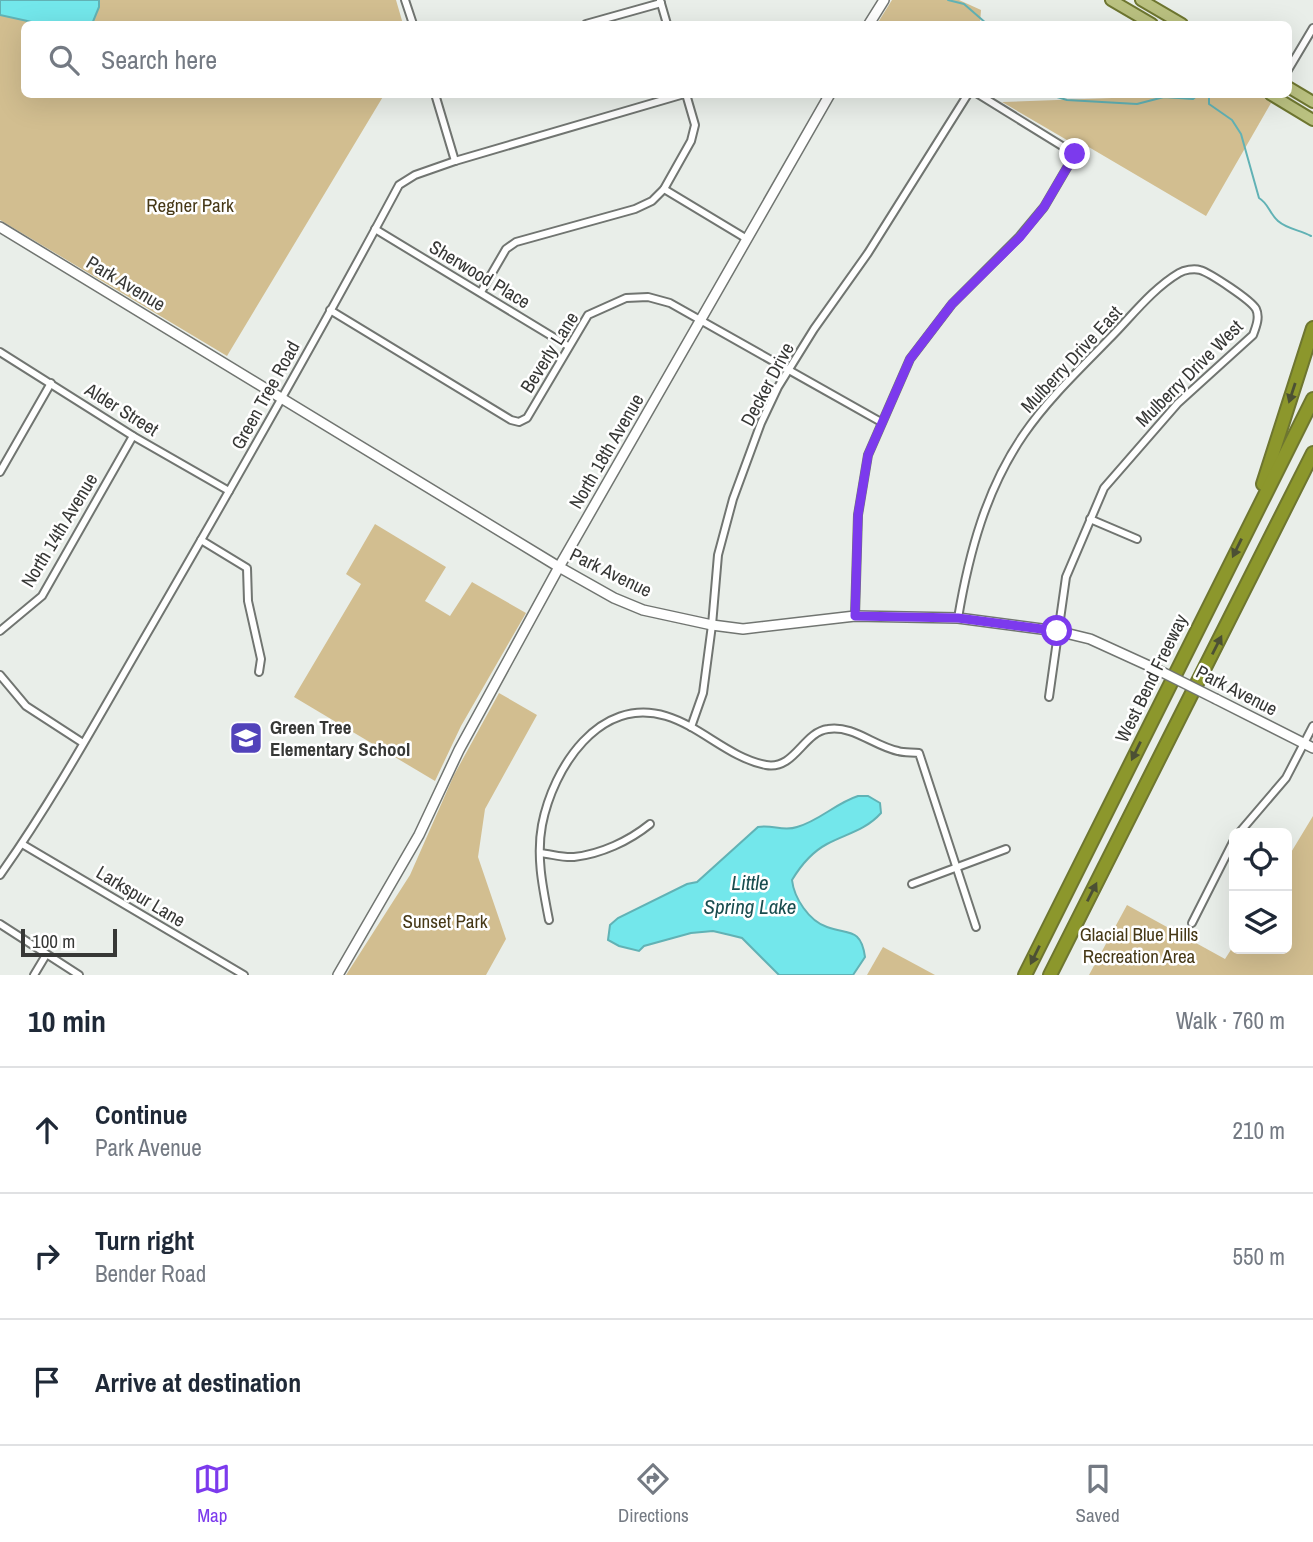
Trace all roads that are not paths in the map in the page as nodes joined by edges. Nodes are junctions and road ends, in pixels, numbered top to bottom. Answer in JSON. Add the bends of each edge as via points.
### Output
{"nodes":[{"id":1,"x":405,"y":0,"type":"edge"},
{"id":2,"x":884,"y":0,"type":"edge"},
{"id":3,"x":1111,"y":0,"type":"edge"},
{"id":4,"x":1141,"y":0,"type":"edge"},
{"id":5,"x":660,"y":1,"type":"edge"},
{"id":6,"x":412,"y":21,"type":"edge"},
{"id":7,"x":596,"y":21,"type":"edge"},
{"id":8,"x":666,"y":21,"type":"edge"},
{"id":9,"x":871,"y":21,"type":"edge"},
{"id":10,"x":1147,"y":21,"type":"edge"},
{"id":11,"x":1177,"y":21,"type":"edge"},
{"id":12,"x":1313,"y":28,"type":"edge"},
{"id":13,"x":1292,"y":65,"type":"edge"},
{"id":14,"x":1292,"y":89,"type":"edge"},
{"id":15,"x":436,"y":98,"type":"edge"},
{"id":16,"x":671,"y":98,"type":"edge"},
{"id":17,"x":686,"y":98,"type":"edge"},
{"id":18,"x":828,"y":98,"type":"edge"},
{"id":19,"x":965,"y":98,"type":"edge"},
{"id":20,"x":984,"y":98,"type":"edge"},
{"id":21,"x":1278,"y":98,"type":"edge"},
{"id":22,"x":1313,"y":102,"type":"edge"},
{"id":23,"x":1313,"y":120,"type":"edge"},
{"id":24,"x":455,"y":162,"type":"junction"},
{"id":25,"x":664,"y":189,"type":"junction"},
{"id":26,"x":0,"y":227,"type":"edge"},
{"id":27,"x":375,"y":229,"type":"junction"},
{"id":28,"x":747,"y":239,"type":"junction"},
{"id":29,"x":481,"y":292,"type":"junction"},
{"id":30,"x":330,"y":310,"type":"junction"},
{"id":31,"x":702,"y":320,"type":"junction"},
{"id":32,"x":1258,"y":324,"type":"joint"},
{"id":33,"x":1313,"y":328,"type":"edge"},
{"id":34,"x":568,"y":346,"type":"junction"},
{"id":35,"x":0,"y":352,"type":"edge"},
{"id":36,"x":789,"y":370,"type":"junction"},
{"id":37,"x":51,"y":383,"type":"junction"},
{"id":38,"x":281,"y":398,"type":"junction"},
{"id":39,"x":1313,"y":400,"type":"edge"},
{"id":40,"x":881,"y":422,"type":"junction"},
{"id":41,"x":133,"y":436,"type":"junction"},
{"id":42,"x":1313,"y":453,"type":"edge"},
{"id":43,"x":0,"y":472,"type":"edge"},
{"id":44,"x":1313,"y":473,"type":"edge"},
{"id":45,"x":229,"y":491,"type":"junction"},
{"id":46,"x":1252,"y":518,"type":"junction"},
{"id":47,"x":1090,"y":519,"type":"junction"},
{"id":48,"x":1279,"y":522,"type":"junction"},
{"id":49,"x":1137,"y":539,"type":"dead end"},
{"id":50,"x":201,"y":540,"type":"junction"},
{"id":51,"x":559,"y":567,"type":"junction"},
{"id":52,"x":855,"y":616,"type":"junction"},
{"id":53,"x":958,"y":618,"type":"junction"},
{"id":54,"x":712,"y":625,"type":"junction"},
{"id":55,"x":0,"y":631,"type":"edge"},
{"id":56,"x":1057,"y":631,"type":"junction"},
{"id":57,"x":259,"y":672,"type":"dead end"},
{"id":58,"x":0,"y":675,"type":"edge"},
{"id":59,"x":1049,"y":697,"type":"dead end"},
{"id":60,"x":1313,"y":726,"type":"edge"},
{"id":61,"x":691,"y":727,"type":"junction"},
{"id":62,"x":83,"y":743,"type":"junction"},
{"id":63,"x":1308,"y":746,"type":"edge"},
{"id":64,"x":650,"y":824,"type":"dead end"},
{"id":65,"x":1243,"y":828,"type":"edge"},
{"id":66,"x":22,"y":844,"type":"junction"},
{"id":67,"x":1006,"y":849,"type":"dead end"},
{"id":68,"x":1229,"y":850,"type":"edge"},
{"id":69,"x":540,"y":853,"type":"junction"},
{"id":70,"x":956,"y":867,"type":"junction"},
{"id":71,"x":0,"y":875,"type":"edge"},
{"id":72,"x":912,"y":884,"type":"dead end"},
{"id":73,"x":549,"y":920,"type":"dead end"},
{"id":74,"x":1192,"y":923,"type":"dead end"},
{"id":75,"x":0,"y":925,"type":"edge"},
{"id":76,"x":976,"y":927,"type":"dead end"},
{"id":77,"x":46,"y":956,"type":"junction"},
{"id":78,"x":34,"y":975,"type":"edge"},
{"id":79,"x":79,"y":975,"type":"edge"},
{"id":80,"x":244,"y":975,"type":"edge"},
{"id":81,"x":338,"y":975,"type":"edge"},
{"id":82,"x":1025,"y":975,"type":"edge"},
{"id":83,"x":1050,"y":975,"type":"edge"}],
"edges":[{"from":1,"to":6,"type":"street"},
{"from":2,"to":9,"type":"street"},
{"from":3,"to":10,"type":"main road"},
{"from":4,"to":11,"type":"main road"},
{"from":5,"to":7,"type":"street"},
{"from":5,"to":8,"type":"street"},
{"from":12,"to":13,"type":"street"},
{"from":14,"to":22,"type":"main road"},
{"from":15,"to":24,"type":"street"},
{"from":16,"to":24,"type":"street","name":"Green Tree Road"},
{"from":17,"to":25,"type":"street","via":[[695,125]]},
{"from":18,"to":28,"type":"street","name":"North 18th Avenue"},
{"from":19,"to":36,"type":"street","name":"Decker Drive"},
{"from":20,"to":40,"type":"street","via":[[1075,154],[1020,237],[952,304],[910,359]]},
{"from":21,"to":23,"type":"main road"},
{"from":24,"to":27,"type":"street","name":"Green Tree Road","via":[[399,185]]},
{"from":25,"to":28,"type":"street"},
{"from":25,"to":29,"type":"street","via":[[635,209],[516,242],[506,249]]},
{"from":26,"to":38,"type":"street","name":"Park Avenue"},
{"from":27,"to":29,"type":"street","name":"Sherwood Place"},
{"from":27,"to":30,"type":"street","name":"Green Tree Road"},
{"from":28,"to":31,"type":"street","name":"North 18th Avenue"},
{"from":29,"to":34,"type":"street","name":"Sherwood Place"},
{"from":30,"to":34,"type":"street","name":"Beverly Lane","via":[[519,422],[527,418]]},
{"from":30,"to":38,"type":"street","name":"Green Tree Road"},
{"from":31,"to":34,"type":"street","name":"Beverly Lane","via":[[648,296],[626,298],[588,315]]},
{"from":31,"to":36,"type":"street","name":"Beverly Lane"},
{"from":31,"to":51,"type":"street","name":"North 18th Avenue"},
{"from":32,"to":47,"type":"street","name":"Mulberry Drive West","via":[[1253,335],[1169,412],[1104,488]]},
{"from":32,"to":53,"type":"street","name":"Mulberry Drive East","via":[[1257,310],[1244,296],[1199,270],[1182,271],[1162,285],[1062,387],[1024,434],[982,517]]},
{"from":33,"to":46,"type":"highway","one_way":true},
{"from":35,"to":37,"type":"street","name":"Alder Street"},
{"from":36,"to":40,"type":"street","name":"Beverly Lane"},
{"from":36,"to":54,"type":"street","name":"Decker Drive","via":[[761,423],[733,499],[718,555]]},
{"from":37,"to":41,"type":"street","name":"Alder Street"},
{"from":37,"to":43,"type":"street"},
{"from":38,"to":45,"type":"street","name":"Green Tree Road"},
{"from":38,"to":51,"type":"street","name":"Park Avenue"},
{"from":39,"to":46,"type":"highway","name":"West Bend Freeway"},
{"from":40,"to":52,"type":"street","via":[[868,455],[858,515]]},
{"from":41,"to":45,"type":"street","name":"Alder Street"},
{"from":41,"to":55,"type":"street","name":"North 14th Avenue","via":[[42,596]]},
{"from":42,"to":48,"type":"highway"},
{"from":44,"to":48,"type":"highway"},
{"from":45,"to":50,"type":"street","name":"Green Tree Road"},
{"from":46,"to":82,"type":"highway","name":"West Bend Freeway","one_way":true},
{"from":47,"to":49,"type":"street"},
{"from":47,"to":56,"type":"street","name":"Mulberry Drive West","via":[[1066,577]]},
{"from":83,"to":48,"type":"highway","one_way":true},
{"from":50,"to":57,"type":"street","via":[[247,568]]},
{"from":50,"to":62,"type":"street","name":"Green Tree Road"},
{"from":51,"to":54,"type":"street","name":"Park Avenue","via":[[643,610]]},
{"from":51,"to":81,"type":"street","name":"North 18th Avenue","via":[[459,750],[419,835]]},
{"from":52,"to":53,"type":"street","name":"Park Avenue"},
{"from":52,"to":54,"type":"street","name":"Park Avenue","via":[[743,629]]},
{"from":53,"to":56,"type":"street","name":"Park Avenue"},
{"from":54,"to":61,"type":"street","name":"Decker Drive","via":[[702,694]]},
{"from":56,"to":59,"type":"street","name":"Mulberry Drive West"},
{"from":56,"to":63,"type":"street","name":"Park Avenue","bridge":true,"via":[[1090,639],[1158,670]]},
{"from":58,"to":62,"type":"street","via":[[26,706]]},
{"from":60,"to":63,"type":"street"},
{"from":61,"to":69,"type":"street","via":[[644,712],[598,727],[560,774],[542,824]]},
{"from":61,"to":70,"type":"street","via":[[744,758],[769,765],[790,760],[810,737],[825,729],[845,729],[897,751],[919,753]]},
{"from":62,"to":66,"type":"street","name":"Green Tree Road"},
{"from":63,"to":65,"type":"street"},
{"from":64,"to":69,"type":"street","via":[[597,852],[571,857]]},
{"from":66,"to":71,"type":"street","name":"Green Tree Road"},
{"from":66,"to":80,"type":"street","name":"Larkspur Lane"},
{"from":67,"to":70,"type":"street"},
{"from":68,"to":74,"type":"street"},
{"from":69,"to":73,"type":"street"},
{"from":70,"to":72,"type":"street"},
{"from":70,"to":76,"type":"street"},
{"from":75,"to":77,"type":"street"},
{"from":77,"to":78,"type":"street"},
{"from":77,"to":79,"type":"street"}]}
